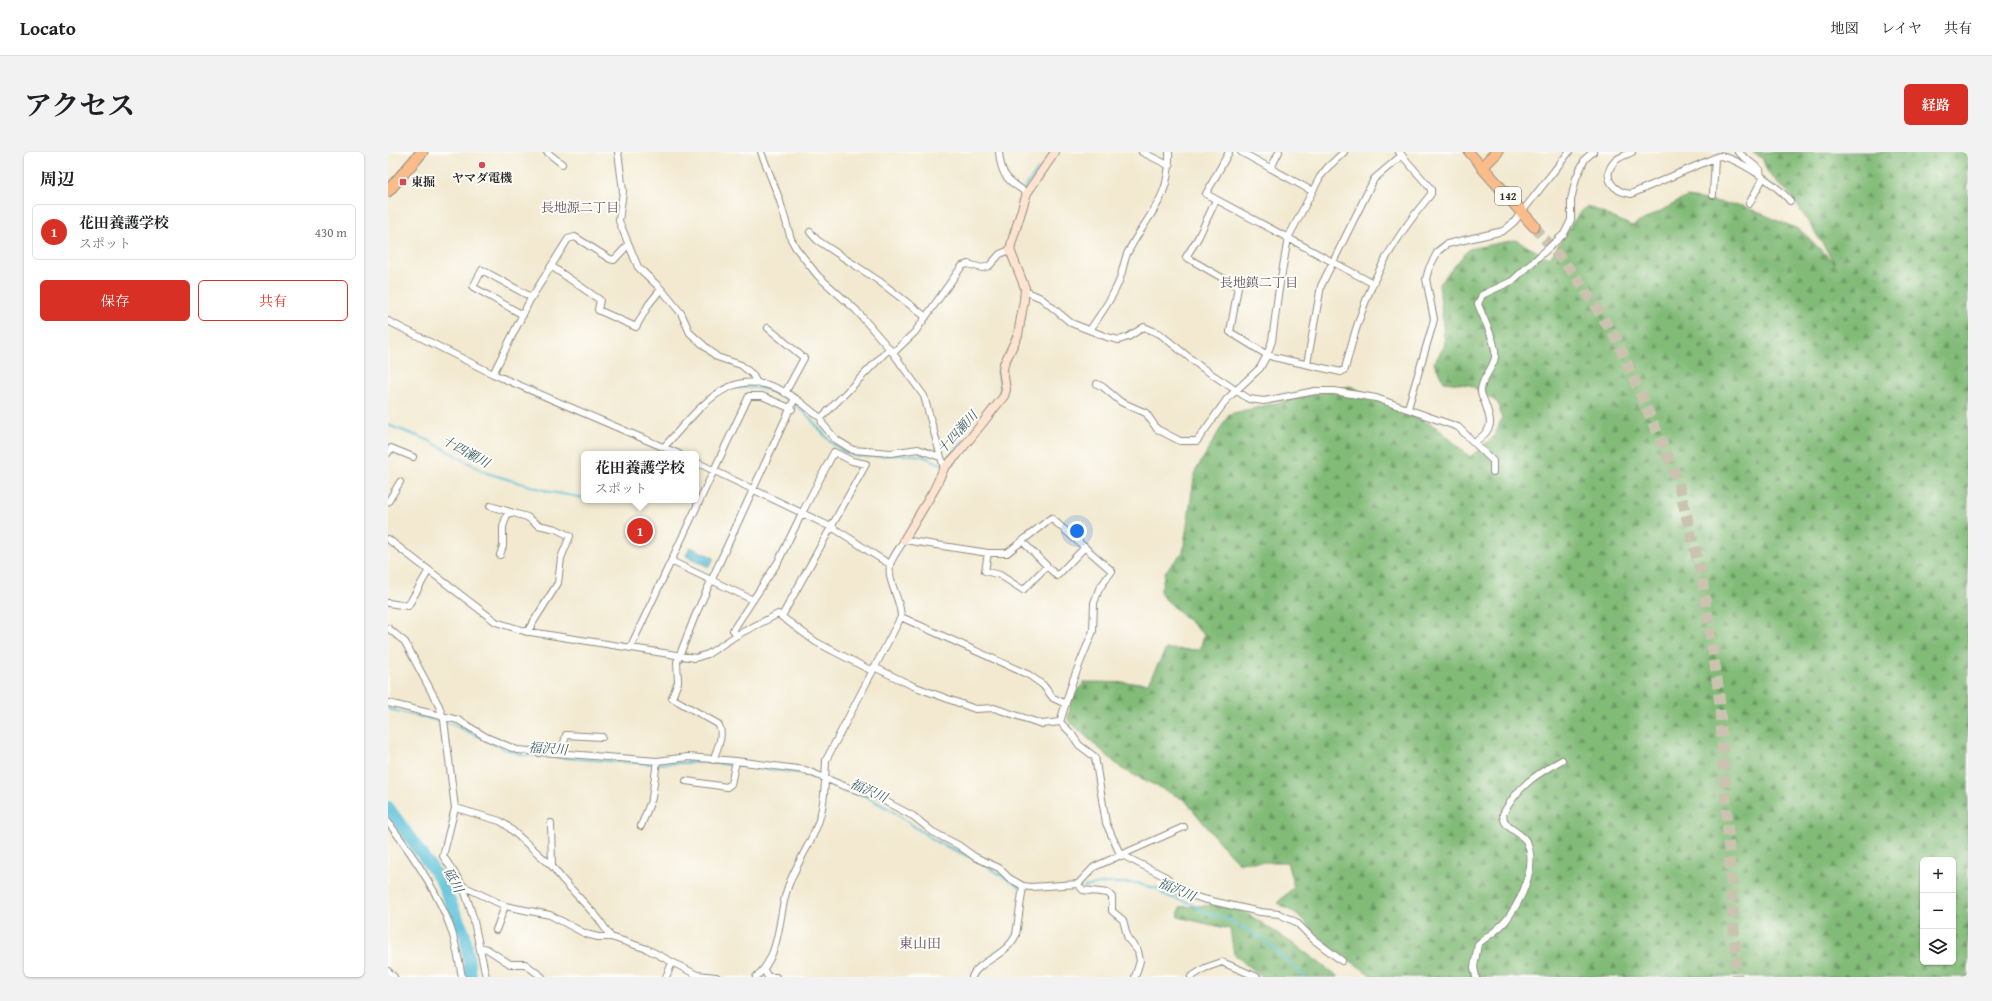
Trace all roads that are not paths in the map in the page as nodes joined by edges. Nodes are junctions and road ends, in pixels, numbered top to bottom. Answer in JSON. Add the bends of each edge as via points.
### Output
{"nodes":[{"id":1,"x":422,"y":152,"type":"edge"},
{"id":2,"x":547,"y":152,"type":"edge"},
{"id":3,"x":618,"y":152,"type":"edge"},
{"id":4,"x":761,"y":152,"type":"edge"},
{"id":5,"x":999,"y":152,"type":"edge"},
{"id":6,"x":1056,"y":152,"type":"edge"},
{"id":7,"x":1142,"y":152,"type":"edge"},
{"id":8,"x":1169,"y":152,"type":"edge"},
{"id":9,"x":1229,"y":152,"type":"edge"},
{"id":10,"x":1241,"y":152,"type":"edge"},
{"id":11,"x":1279,"y":152,"type":"edge"},
{"id":12,"x":1344,"y":152,"type":"edge"},
{"id":13,"x":1469,"y":152,"type":"edge"},
{"id":14,"x":1497,"y":152,"type":"edge"},
{"id":15,"x":1504,"y":152,"type":"edge"},
{"id":16,"x":1569,"y":152,"type":"edge"},
{"id":17,"x":1593,"y":152,"type":"edge"},
{"id":18,"x":1632,"y":152,"type":"edge"},
{"id":19,"x":1738,"y":152,"type":"edge"},
{"id":20,"x":1400,"y":153,"type":"edge"},
{"id":21,"x":1715,"y":158,"type":"junction"},
{"id":22,"x":562,"y":164,"type":"dead end"},
{"id":23,"x":1170,"y":166,"type":"junction"},
{"id":24,"x":1270,"y":168,"type":"junction"},
{"id":25,"x":1483,"y":168,"type":"junction"},
{"id":26,"x":1762,"y":177,"type":"junction"},
{"id":27,"x":388,"y":191,"type":"edge"},
{"id":28,"x":1312,"y":191,"type":"junction"},
{"id":29,"x":1027,"y":192,"type":"junction"},
{"id":30,"x":1713,"y":195,"type":"dead end"},
{"id":31,"x":1216,"y":200,"type":"junction"},
{"id":32,"x":1790,"y":201,"type":"dead end"},
{"id":33,"x":1749,"y":204,"type":"dead end"},
{"id":34,"x":1521,"y":211,"type":"junction"},
{"id":35,"x":1534,"y":226,"type":"tunnel mouth"},
{"id":36,"x":810,"y":232,"type":"dead end"},
{"id":37,"x":1288,"y":238,"type":"junction"},
{"id":38,"x":628,"y":245,"type":"junction"},
{"id":39,"x":1010,"y":250,"type":"junction"},
{"id":40,"x":1332,"y":262,"type":"junction"},
{"id":41,"x":551,"y":266,"type":"junction"},
{"id":42,"x":1372,"y":284,"type":"junction"},
{"id":43,"x":661,"y":289,"type":"junction"},
{"id":44,"x":1025,"y":291,"type":"junction"},
{"id":45,"x":531,"y":297,"type":"junction"},
{"id":46,"x":523,"y":315,"type":"junction"},
{"id":47,"x":926,"y":317,"type":"junction"},
{"id":48,"x":388,"y":321,"type":"edge"},
{"id":49,"x":768,"y":328,"type":"dead end"},
{"id":50,"x":1090,"y":330,"type":"junction"},
{"id":51,"x":891,"y":351,"type":"junction"},
{"id":52,"x":1267,"y":355,"type":"junction"},
{"id":53,"x":1307,"y":364,"type":"junction"},
{"id":54,"x":493,"y":374,"type":"junction"},
{"id":55,"x":757,"y":383,"type":"junction"},
{"id":56,"x":1097,"y":384,"type":"dead end"},
{"id":57,"x":1237,"y":391,"type":"junction"},
{"id":58,"x":785,"y":393,"type":"junction"},
{"id":59,"x":795,"y":398,"type":"junction"},
{"id":60,"x":1408,"y":408,"type":"junction"},
{"id":61,"x":792,"y":409,"type":"junction"},
{"id":62,"x":820,"y":418,"type":"junction"},
{"id":63,"x":1475,"y":442,"type":"junction"},
{"id":64,"x":836,"y":446,"type":"junction"},
{"id":65,"x":664,"y":447,"type":"junction"},
{"id":66,"x":673,"y":451,"type":"edge"},
{"id":67,"x":388,"y":453,"type":"edge"},
{"id":68,"x":413,"y":457,"type":"dead end"},
{"id":69,"x":940,"y":458,"type":"junction"},
{"id":70,"x":699,"y":463,"type":"edge"},
{"id":71,"x":944,"y":468,"type":"junction"},
{"id":72,"x":713,"y":470,"type":"junction"},
{"id":73,"x":1494,"y":472,"type":"dead end"},
{"id":74,"x":400,"y":482,"type":"dead end"},
{"id":75,"x":754,"y":490,"type":"junction"},
{"id":76,"x":699,"y":500,"type":"edge"},
{"id":77,"x":388,"y":502,"type":"edge"},
{"id":78,"x":698,"y":503,"type":"edge"},
{"id":79,"x":490,"y":506,"type":"dead end"},
{"id":80,"x":508,"y":511,"type":"junction"},
{"id":81,"x":802,"y":513,"type":"junction"},
{"id":82,"x":831,"y":527,"type":"junction"},
{"id":83,"x":388,"y":539,"type":"edge"},
{"id":84,"x":904,"y":540,"type":"junction"},
{"id":85,"x":1022,"y":541,"type":"junction"},
{"id":86,"x":1085,"y":547,"type":"junction"},
{"id":87,"x":988,"y":553,"type":"junction"},
{"id":88,"x":500,"y":555,"type":"dead end"},
{"id":89,"x":671,"y":561,"type":"junction"},
{"id":90,"x":890,"y":564,"type":"junction"},
{"id":91,"x":1047,"y":566,"type":"junction"},
{"id":92,"x":429,"y":570,"type":"junction"},
{"id":93,"x":711,"y":581,"type":"junction"},
{"id":94,"x":754,"y":600,"type":"junction"},
{"id":95,"x":388,"y":603,"type":"edge"},
{"id":96,"x":782,"y":616,"type":"junction"},
{"id":97,"x":901,"y":616,"type":"junction"},
{"id":98,"x":388,"y":628,"type":"edge"},
{"id":99,"x":527,"y":632,"type":"junction"},
{"id":100,"x":737,"y":635,"type":"junction"},
{"id":101,"x":630,"y":648,"type":"junction"},
{"id":102,"x":681,"y":656,"type":"junction"},
{"id":103,"x":873,"y":669,"type":"junction"},
{"id":104,"x":388,"y":703,"type":"edge"},
{"id":105,"x":1066,"y":704,"type":"junction"},
{"id":106,"x":443,"y":720,"type":"junction"},
{"id":107,"x":1060,"y":722,"type":"junction"},
{"id":108,"x":602,"y":737,"type":"dead end"},
{"id":109,"x":539,"y":753,"type":"junction"},
{"id":110,"x":713,"y":760,"type":"junction"},
{"id":111,"x":1562,"y":760,"type":"dead end"},
{"id":112,"x":656,"y":761,"type":"junction"},
{"id":113,"x":736,"y":761,"type":"junction"},
{"id":114,"x":825,"y":777,"type":"junction"},
{"id":115,"x":686,"y":781,"type":"dead end"},
{"id":116,"x":459,"y":809,"type":"dead end"},
{"id":117,"x":388,"y":822,"type":"edge"},
{"id":118,"x":551,"y":823,"type":"dead end"},
{"id":119,"x":641,"y":826,"type":"dead end"},
{"id":120,"x":1184,"y":827,"type":"dead end"},
{"id":121,"x":1120,"y":854,"type":"junction"},
{"id":122,"x":552,"y":866,"type":"junction"},
{"id":123,"x":1078,"y":884,"type":"junction"},
{"id":124,"x":463,"y":886,"type":"junction"},
{"id":125,"x":1023,"y":886,"type":"junction"},
{"id":126,"x":505,"y":906,"type":"junction"},
{"id":127,"x":496,"y":930,"type":"dead end"},
{"id":128,"x":611,"y":937,"type":"junction"},
{"id":129,"x":480,"y":947,"type":"junction"},
{"id":130,"x":1342,"y":961,"type":"dead end"},
{"id":131,"x":672,"y":963,"type":"junction"},
{"id":132,"x":764,"y":970,"type":"junction"},
{"id":133,"x":388,"y":971,"type":"edge"},
{"id":134,"x":394,"y":977,"type":"edge"},
{"id":135,"x":462,"y":977,"type":"edge"},
{"id":136,"x":486,"y":977,"type":"edge"},
{"id":137,"x":542,"y":977,"type":"edge"},
{"id":138,"x":666,"y":977,"type":"edge"},
{"id":139,"x":716,"y":977,"type":"edge"},
{"id":140,"x":756,"y":977,"type":"edge"},
{"id":141,"x":776,"y":977,"type":"edge"},
{"id":142,"x":972,"y":977,"type":"edge"},
{"id":143,"x":1135,"y":977,"type":"edge"},
{"id":144,"x":1192,"y":977,"type":"edge"},
{"id":145,"x":1257,"y":977,"type":"edge"},
{"id":146,"x":1476,"y":977,"type":"edge"}],
"edges":[{"from":1,"to":27,"type":"highway"},
{"from":2,"to":22,"type":"street"},
{"from":3,"to":38,"type":"street","via":[[623,191],[619,221]]},
{"from":4,"to":51,"type":"street","via":[[796,248],[818,276],[856,310]]},
{"from":5,"to":29,"type":"street","via":[[1000,166],[1004,174],[1010,182]]},
{"from":6,"to":29,"type":"street"},
{"from":7,"to":23,"type":"street"},
{"from":8,"to":23,"type":"street"},
{"from":9,"to":31,"type":"street","via":[[1206,194]]},
{"from":10,"to":24,"type":"street"},
{"from":11,"to":24,"type":"street"},
{"from":12,"to":28,"type":"street","via":[[1327,168]]},
{"from":13,"to":25,"type":"main road"},
{"from":14,"to":25,"type":"highway"},
{"from":15,"to":25,"type":"highway"},
{"from":16,"to":34,"type":"street"},
{"from":17,"to":63,"type":"street","via":[[1585,159],[1576,178],[1570,220],[1564,234],[1512,280],[1482,294],[1478,304],[1495,348],[1495,358],[1483,381],[1481,392],[1491,420],[1490,428],[1486,435]]},
{"from":18,"to":21,"type":"street","via":[[1614,161],[1609,174],[1614,187],[1623,193],[1631,194]]},
{"from":19,"to":26,"type":"street","via":[[1760,170]]},
{"from":20,"to":40,"type":"street","via":[[1374,179]]},
{"from":20,"to":42,"type":"street","via":[[1431,189],[1430,194],[1391,247]]},
{"from":21,"to":26,"type":"street","via":[[1734,159]]},
{"from":21,"to":30,"type":"street"},
{"from":23,"to":50,"type":"street","via":[[1169,176],[1157,207],[1127,255],[1117,286]]},
{"from":24,"to":28,"type":"street"},
{"from":25,"to":34,"type":"highway","number":"142"},
{"from":26,"to":32,"type":"street"},
{"from":26,"to":33,"type":"street"},
{"from":28,"to":37,"type":"street"},
{"from":29,"to":39,"type":"street"},
{"from":31,"to":37,"type":"street"},
{"from":31,"to":52,"type":"street","via":[[1186,257],[1238,287],[1230,332]]},
{"from":34,"to":35,"type":"highway","number":"142"},
{"from":34,"to":60,"type":"street","via":[[1514,222],[1503,231],[1447,244],[1438,251],[1426,278],[1434,319]]},
{"from":36,"to":47,"type":"street","via":[[817,240]]},
{"from":37,"to":40,"type":"street"},
{"from":37,"to":52,"type":"street","via":[[1272,341]]},
{"from":38,"to":41,"type":"street","via":[[614,260],[575,237],[568,239]]},
{"from":38,"to":43,"type":"street","via":[[638,267]]},
{"from":39,"to":44,"type":"street"},
{"from":39,"to":47,"type":"street","via":[[1000,254],[989,266],[962,266]]},
{"from":40,"to":42,"type":"street"},
{"from":40,"to":53,"type":"street","via":[[1321,286]]},
{"from":41,"to":43,"type":"street","via":[[600,300],[598,310],[636,327]]},
{"from":41,"to":45,"type":"street"},
{"from":42,"to":53,"type":"street","via":[[1355,326],[1345,369],[1341,372]]},
{"from":43,"to":55,"type":"street","via":[[680,313],[690,333],[718,357],[742,365]]},
{"from":44,"to":50,"type":"street","via":[[1041,298],[1071,323]]},
{"from":44,"to":71,"type":"street","via":[[1018,335],[1003,370],[1006,390],[1004,396]]},
{"from":45,"to":46,"type":"street"},
{"from":45,"to":46,"type":"street","via":[[482,270],[473,287]]},
{"from":46,"to":54,"type":"street"},
{"from":47,"to":51,"type":"street","via":[[915,332]]},
{"from":48,"to":54,"type":"street"},
{"from":49,"to":58,"type":"street","via":[[804,358]]},
{"from":50,"to":57,"type":"street","via":[[1118,340],[1128,338],[1144,327],[1155,331]]},
{"from":51,"to":62,"type":"street"},
{"from":51,"to":69,"type":"street","via":[[924,396]]},
{"from":52,"to":53,"type":"street"},
{"from":52,"to":57,"type":"street","via":[[1260,368]]},
{"from":54,"to":65,"type":"street"},
{"from":55,"to":58,"type":"street"},
{"from":55,"to":65,"type":"street","via":[[734,384],[721,390],[710,398]]},
{"from":56,"to":57,"type":"street","via":[[1121,402],[1146,413],[1157,429],[1185,442],[1197,441],[1227,399]]},
{"from":57,"to":60,"type":"street","via":[[1249,399],[1264,401],[1334,390],[1376,398]]},
{"from":58,"to":59,"type":"street"},
{"from":59,"to":61,"type":"street"},
{"from":59,"to":62,"type":"street"},
{"from":60,"to":63,"type":"street","via":[[1458,427]]},
{"from":61,"to":72,"type":"street","via":[[762,396],[749,396]]},
{"from":61,"to":75,"type":"street"},
{"from":62,"to":64,"type":"street"},
{"from":63,"to":73,"type":"street","via":[[1493,461]]},
{"from":64,"to":69,"type":"street","via":[[891,454],[918,449]]},
{"from":64,"to":81,"type":"street"},
{"from":64,"to":82,"type":"street","via":[[852,461],[866,464]]},
{"from":65,"to":66,"type":"street"},
{"from":67,"to":68,"type":"street","via":[[391,448]]},
{"from":69,"to":71,"type":"street"},
{"from":70,"to":72,"type":"street"},
{"from":71,"to":84,"type":"street"},
{"from":72,"to":75,"type":"street"},
{"from":72,"to":76,"type":"street"},
{"from":74,"to":77,"type":"street"},
{"from":75,"to":81,"type":"street"},
{"from":75,"to":93,"type":"street"},
{"from":78,"to":89,"type":"street"},
{"from":79,"to":80,"type":"street"},
{"from":80,"to":88,"type":"street"},
{"from":80,"to":99,"type":"street","via":[[570,536],[561,558],[558,583]]},
{"from":81,"to":82,"type":"street"},
{"from":81,"to":94,"type":"street","via":[[778,562]]},
{"from":82,"to":90,"type":"street","via":[[849,536],[871,555]]},
{"from":82,"to":96,"type":"street"},
{"from":83,"to":92,"type":"street"},
{"from":84,"to":87,"type":"street"},
{"from":84,"to":90,"type":"street"},
{"from":85,"to":86,"type":"street","via":[[1051,518]]},
{"from":85,"to":87,"type":"street","via":[[1007,553]]},
{"from":85,"to":91,"type":"street"},
{"from":86,"to":91,"type":"street","via":[[1057,576]]},
{"from":86,"to":105,"type":"street","via":[[1112,571],[1098,589],[1094,603],[1093,631]]},
{"from":87,"to":91,"type":"street","via":[[985,571],[1000,575],[1023,590]]},
{"from":89,"to":93,"type":"street"},
{"from":89,"to":101,"type":"street"},
{"from":90,"to":97,"type":"street","via":[[890,575],[899,600]]},
{"from":92,"to":95,"type":"street","via":[[408,606]]},
{"from":92,"to":99,"type":"street","via":[[496,622]]},
{"from":93,"to":94,"type":"street"},
{"from":93,"to":102,"type":"street"},
{"from":94,"to":100,"type":"street","via":[[733,630]]},
{"from":96,"to":100,"type":"street","via":[[778,614]]},
{"from":96,"to":103,"type":"street","via":[[816,642]]},
{"from":97,"to":103,"type":"street"},
{"from":97,"to":105,"type":"street","via":[[1029,675],[1043,685],[1054,698]]},
{"from":98,"to":106,"type":"street","via":[[405,642]]},
{"from":99,"to":101,"type":"street"},
{"from":100,"to":102,"type":"street","via":[[708,654],[695,658]]},
{"from":101,"to":102,"type":"street"},
{"from":102,"to":110,"type":"street","via":[[677,662],[678,682],[672,698],[720,727],[721,736]]},
{"from":103,"to":107,"type":"street","via":[[975,709],[994,708],[1042,724]]},
{"from":103,"to":114,"type":"street","via":[[826,760]]},
{"from":104,"to":106,"type":"street"},
{"from":105,"to":107,"type":"street"},
{"from":106,"to":109,"type":"street","via":[[458,720],[501,745]]},
{"from":106,"to":124,"type":"street","via":[[455,808],[443,856]]},
{"from":107,"to":121,"type":"street","via":[[1079,745],[1095,757],[1106,823]]},
{"from":108,"to":109,"type":"street","via":[[566,735],[563,748],[545,747]]},
{"from":109,"to":112,"type":"street"},
{"from":110,"to":112,"type":"street","via":[[688,757]]},
{"from":110,"to":113,"type":"street"},
{"from":111,"to":146,"type":"street","via":[[1524,784],[1510,800],[1503,814],[1506,825],[1525,840],[1530,851],[1530,869],[1526,884],[1511,915],[1478,944],[1474,967]]},
{"from":112,"to":119,"type":"street","via":[[652,798]]},
{"from":113,"to":114,"type":"street","via":[[805,770]]},
{"from":113,"to":115,"type":"street","via":[[731,784],[727,787]]},
{"from":114,"to":125,"type":"street","via":[[875,796],[913,816],[975,857],[999,868]]},
{"from":114,"to":132,"type":"street","via":[[819,820],[792,876],[773,954]]},
{"from":116,"to":122,"type":"street","via":[[500,821]]},
{"from":117,"to":135,"type":"street","via":[[445,913]]},
{"from":118,"to":122,"type":"street"},
{"from":120,"to":121,"type":"street"},
{"from":121,"to":123,"type":"street","via":[[1094,867]]},
{"from":121,"to":130,"type":"street","via":[[1166,877],[1181,892],[1203,900],[1278,914],[1296,922]]},
{"from":122,"to":128,"type":"street","via":[[598,918]]},
{"from":123,"to":125,"type":"street"},
{"from":123,"to":143,"type":"street","via":[[1083,890],[1108,893],[1112,897],[1112,911],[1124,920],[1128,939],[1138,951],[1140,960]]},
{"from":124,"to":126,"type":"street"},
{"from":124,"to":129,"type":"street"},
{"from":125,"to":142,"type":"street","via":[[1016,935],[998,956],[977,968]]},
{"from":126,"to":127,"type":"street"},
{"from":126,"to":128,"type":"street","via":[[550,915],[586,934]]},
{"from":128,"to":131,"type":"street","via":[[647,949]]},
{"from":129,"to":136,"type":"street"},
{"from":129,"to":137,"type":"street","via":[[510,964],[525,964]]},
{"from":131,"to":138,"type":"street"},
{"from":131,"to":139,"type":"street","via":[[697,975]]},
{"from":132,"to":140,"type":"street"},
{"from":132,"to":141,"type":"street","via":[[768,977]]},
{"from":133,"to":134,"type":"street"},
{"from":144,"to":145,"type":"street","via":[[1205,968],[1222,962]]}]}
